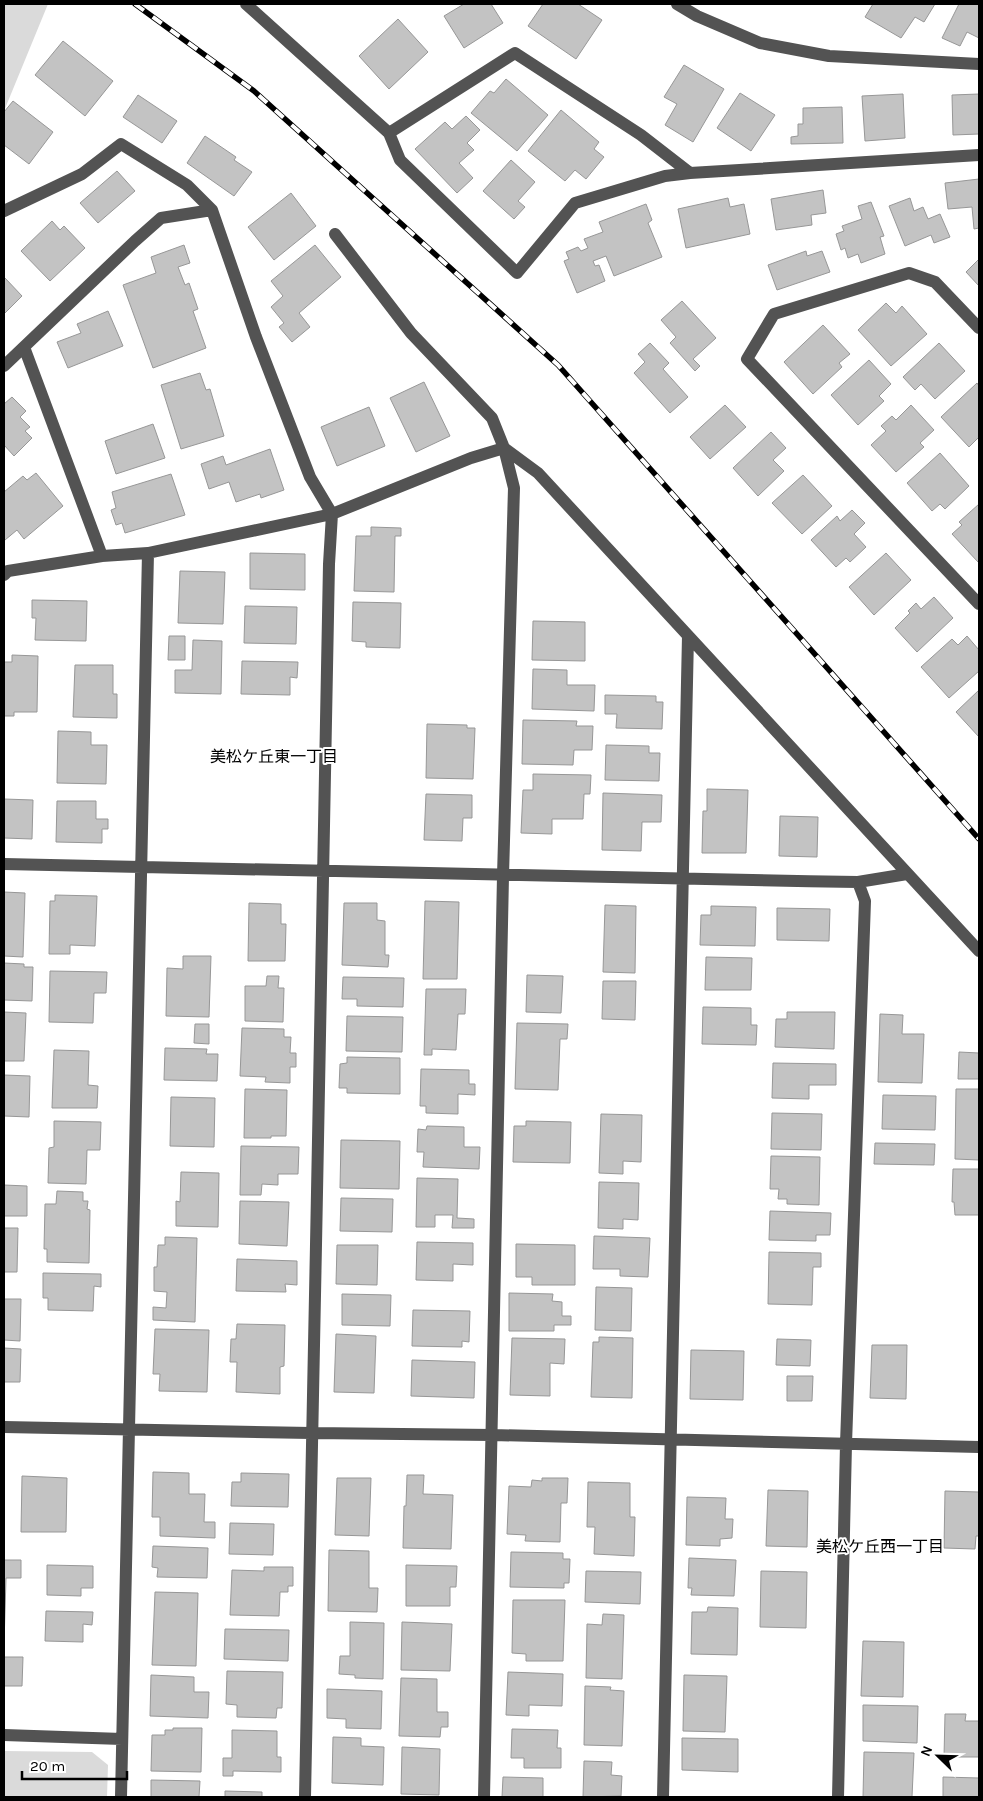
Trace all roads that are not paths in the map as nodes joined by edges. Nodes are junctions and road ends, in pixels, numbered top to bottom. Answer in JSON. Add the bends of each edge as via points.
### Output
{"nodes":[{"id":1,"x":246,"y":4,"type":"edge"},
{"id":2,"x":677,"y":4,"type":"edge"},
{"id":3,"x":979,"y":64,"type":"edge"},
{"id":4,"x":389,"y":133,"type":"junction"},
{"id":5,"x":979,"y":155,"type":"edge"},
{"id":6,"x":690,"y":173,"type":"junction"},
{"id":7,"x":212,"y":210,"type":"junction"},
{"id":8,"x":4,"y":211,"type":"edge"},
{"id":9,"x":335,"y":234,"type":"dead end"},
{"id":10,"x":979,"y":328,"type":"edge"},
{"id":11,"x":24,"y":347,"type":"junction"},
{"id":12,"x":4,"y":366,"type":"edge"},
{"id":13,"x":504,"y":448,"type":"junction"},
{"id":14,"x":332,"y":514,"type":"junction"},
{"id":15,"x":148,"y":553,"type":"junction"},
{"id":16,"x":102,"y":556,"type":"junction"},
{"id":17,"x":4,"y":575,"type":"edge"},
{"id":18,"x":979,"y":604,"type":"edge"},
{"id":19,"x":688,"y":636,"type":"junction"},
{"id":20,"x":4,"y":864,"type":"edge"},
{"id":21,"x":141,"y":867,"type":"junction"},
{"id":22,"x":325,"y":871,"type":"junction"},
{"id":23,"x":907,"y":874,"type":"junction"},
{"id":24,"x":503,"y":876,"type":"junction"},
{"id":25,"x":684,"y":879,"type":"junction"},
{"id":26,"x":858,"y":882,"type":"junction"},
{"id":27,"x":979,"y":951,"type":"edge"},
{"id":28,"x":4,"y":1427,"type":"edge"},
{"id":29,"x":129,"y":1429,"type":"junction"},
{"id":30,"x":311,"y":1433,"type":"junction"},
{"id":31,"x":493,"y":1435,"type":"junction"},
{"id":32,"x":672,"y":1440,"type":"junction"},
{"id":33,"x":846,"y":1444,"type":"junction"},
{"id":34,"x":979,"y":1447,"type":"edge"},
{"id":35,"x":4,"y":1735,"type":"edge"},
{"id":36,"x":122,"y":1739,"type":"junction"},
{"id":37,"x":121,"y":1797,"type":"edge"},
{"id":38,"x":306,"y":1797,"type":"edge"},
{"id":39,"x":484,"y":1797,"type":"edge"},
{"id":40,"x":664,"y":1797,"type":"edge"},
{"id":41,"x":838,"y":1797,"type":"edge"}],
"edges":[{"from":1,"to":4,"type":"street"},
{"from":2,"to":3,"type":"street","via":[[760,43],[829,56]]},
{"from":4,"to":6,"type":"street","via":[[515,53],[641,135]]},
{"from":4,"to":6,"type":"street","via":[[400,160],[517,274],[575,203],[665,176]]},
{"from":5,"to":6,"type":"street"},
{"from":7,"to":8,"type":"street","via":[[187,185],[121,144],[82,174]]},
{"from":7,"to":11,"type":"street","via":[[161,218]]},
{"from":7,"to":14,"type":"street","via":[[310,477]]},
{"from":9,"to":13,"type":"street","via":[[411,333],[492,418]]},
{"from":10,"to":18,"type":"street","via":[[935,282],[909,273],[774,314],[747,359]]},
{"from":11,"to":12,"type":"street"},
{"from":11,"to":16,"type":"street"},
{"from":13,"to":14,"type":"street"},
{"from":13,"to":19,"type":"street","via":[[538,473]]},
{"from":13,"to":24,"type":"street","via":[[514,488]]},
{"from":14,"to":15,"type":"street"},
{"from":14,"to":22,"type":"street"},
{"from":15,"to":16,"type":"street"},
{"from":15,"to":21,"type":"street"},
{"from":16,"to":17,"type":"street","via":[[8,571]]},
{"from":19,"to":23,"type":"street"},
{"from":19,"to":25,"type":"street"},
{"from":20,"to":21,"type":"street"},
{"from":21,"to":22,"type":"street"},
{"from":21,"to":29,"type":"street"},
{"from":22,"to":24,"type":"street"},
{"from":22,"to":30,"type":"street"},
{"from":23,"to":26,"type":"street"},
{"from":23,"to":27,"type":"street"},
{"from":24,"to":25,"type":"street"},
{"from":24,"to":31,"type":"street"},
{"from":25,"to":26,"type":"street"},
{"from":25,"to":32,"type":"street"},
{"from":26,"to":33,"type":"street","via":[[865,901]]},
{"from":28,"to":29,"type":"street"},
{"from":29,"to":30,"type":"street"},
{"from":29,"to":36,"type":"street"},
{"from":30,"to":31,"type":"street"},
{"from":30,"to":38,"type":"street"},
{"from":31,"to":32,"type":"street"},
{"from":31,"to":39,"type":"street"},
{"from":32,"to":33,"type":"street"},
{"from":32,"to":40,"type":"street"},
{"from":33,"to":34,"type":"street"},
{"from":33,"to":41,"type":"street"},
{"from":35,"to":36,"type":"street"},
{"from":36,"to":37,"type":"street"}]}
